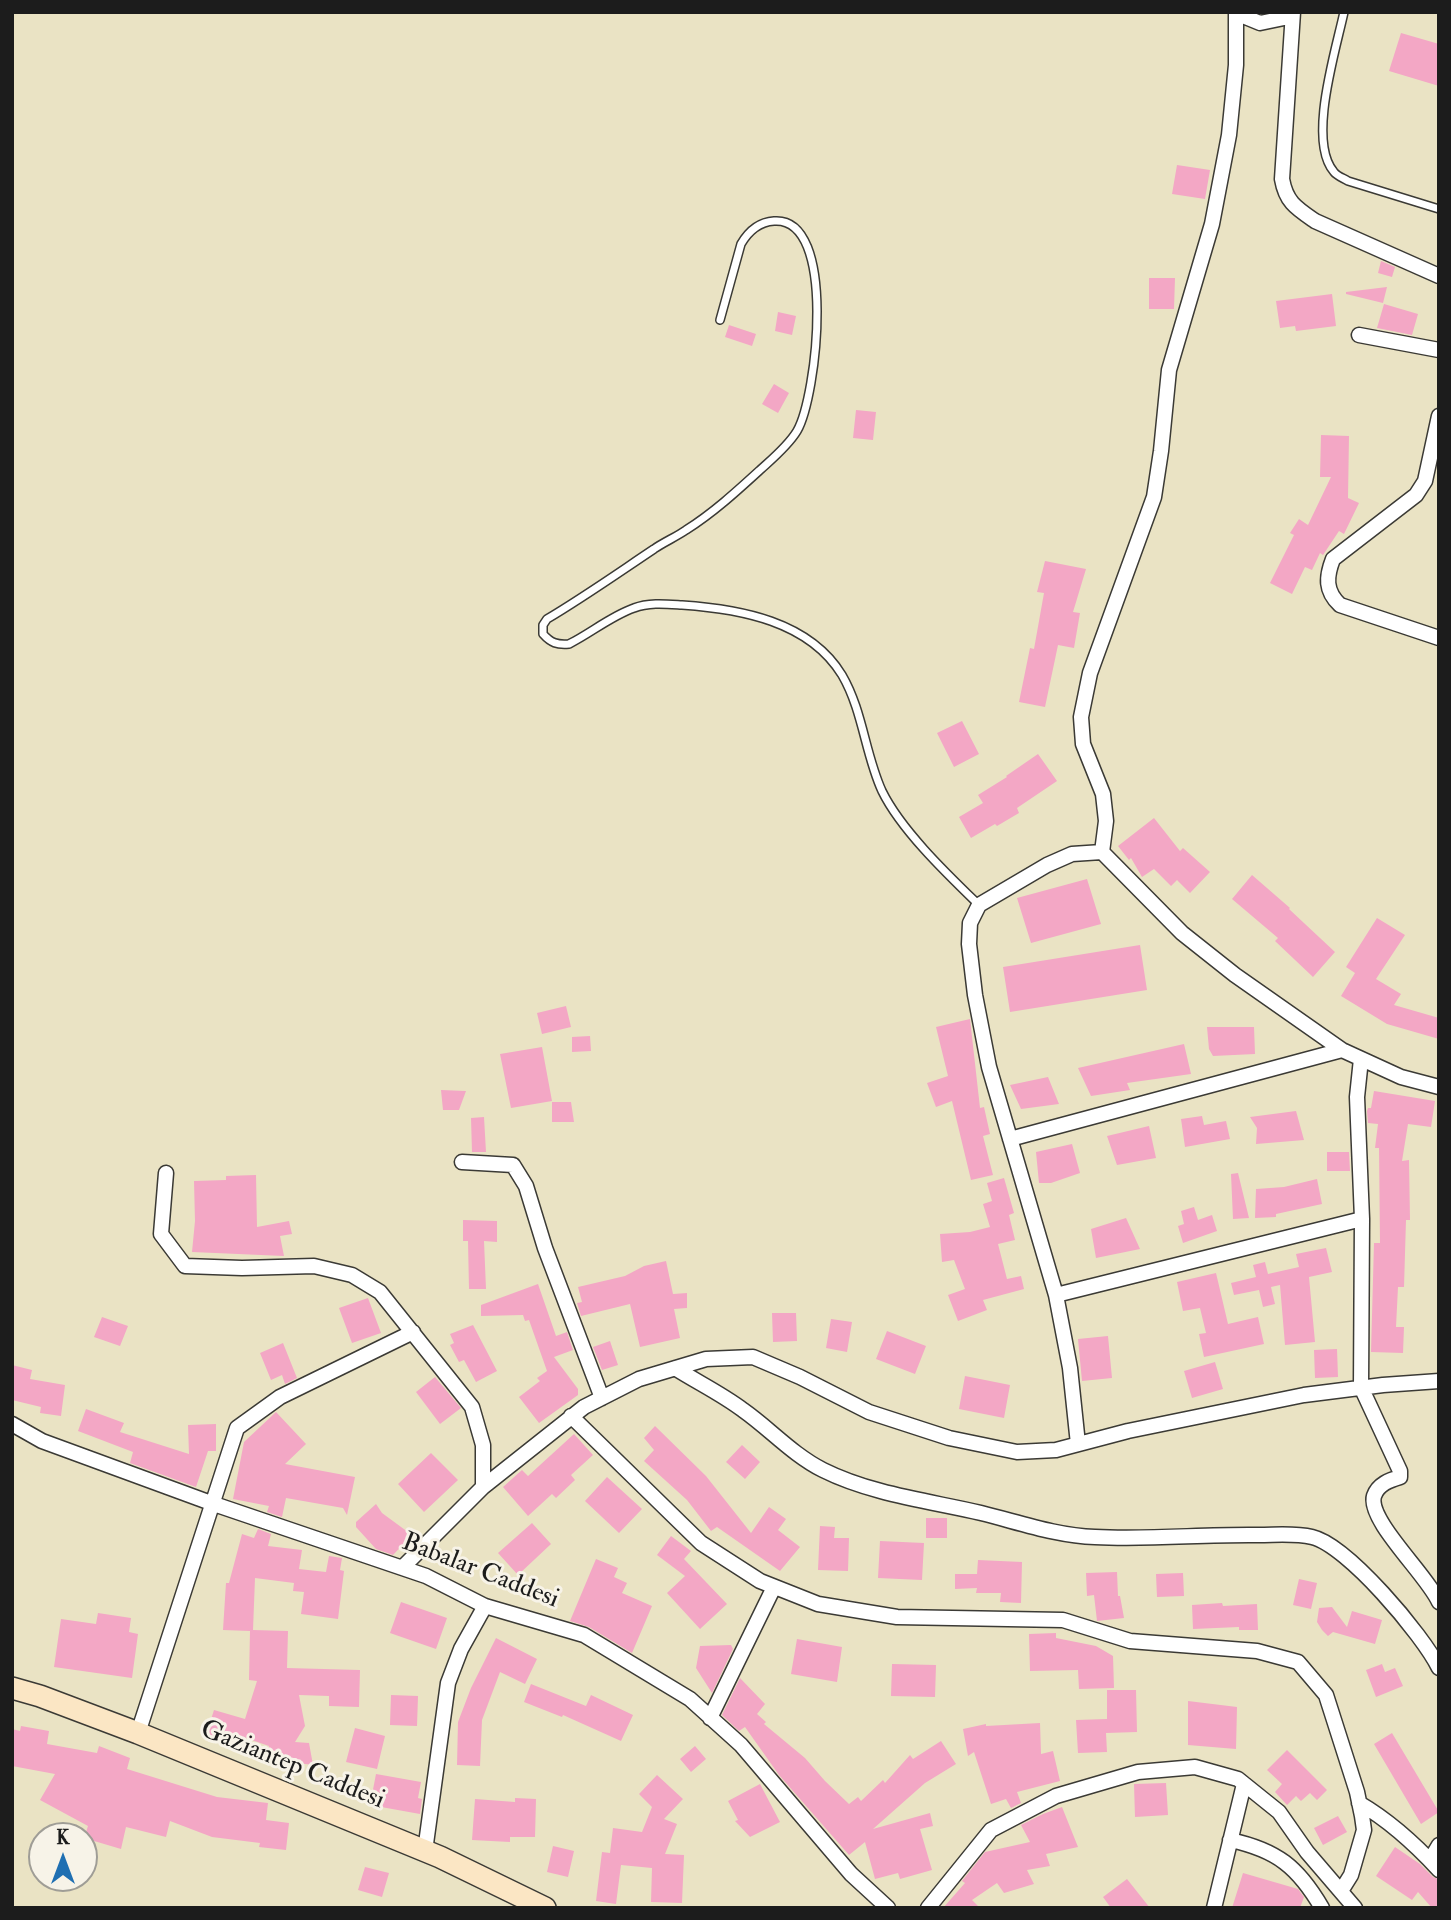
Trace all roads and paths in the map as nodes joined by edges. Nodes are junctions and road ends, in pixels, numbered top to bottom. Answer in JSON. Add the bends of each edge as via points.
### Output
{"nodes":[{"id":1,"x":1286,"y":12,"type":"edge"},
{"id":2,"x":1293,"y":12,"type":"edge"},
{"id":3,"x":1344,"y":12,"type":"edge"},
{"id":4,"x":1237,"y":13,"type":"edge"},
{"id":5,"x":1439,"y":209,"type":"edge"},
{"id":6,"x":1439,"y":276,"type":"edge"},
{"id":7,"x":720,"y":320,"type":"dead end"},
{"id":8,"x":1359,"y":335,"type":"dead end"},
{"id":9,"x":1439,"y":350,"type":"edge"},
{"id":10,"x":1439,"y":416,"type":"edge"},
{"id":11,"x":1439,"y":638,"type":"edge"},
{"id":12,"x":1102,"y":852,"type":"junction"},
{"id":13,"x":979,"y":905,"type":"junction"},
{"id":14,"x":1342,"y":1051,"type":"junction"},
{"id":15,"x":1362,"y":1059,"type":"junction"},
{"id":16,"x":1439,"y":1087,"type":"edge"},
{"id":17,"x":1010,"y":1139,"type":"junction"},
{"id":18,"x":462,"y":1162,"type":"dead end"},
{"id":19,"x":166,"y":1172,"type":"dead end"},
{"id":20,"x":1362,"y":1219,"type":"junction"},
{"id":21,"x":1056,"y":1295,"type":"junction"},
{"id":22,"x":413,"y":1332,"type":"junction"},
{"id":23,"x":675,"y":1368,"type":"junction"},
{"id":24,"x":1439,"y":1381,"type":"edge"},
{"id":25,"x":1361,"y":1387,"type":"junction"},
{"id":26,"x":601,"y":1398,"type":"junction"},
{"id":27,"x":571,"y":1416,"type":"junction"},
{"id":28,"x":12,"y":1424,"type":"edge"},
{"id":29,"x":1078,"y":1444,"type":"junction"},
{"id":30,"x":483,"y":1488,"type":"junction"},
{"id":31,"x":211,"y":1503,"type":"junction"},
{"id":32,"x":402,"y":1568,"type":"junction"},
{"id":33,"x":774,"y":1587,"type":"junction"},
{"id":34,"x":1439,"y":1602,"type":"edge"},
{"id":35,"x":485,"y":1606,"type":"junction"},
{"id":36,"x":1439,"y":1668,"type":"edge"},
{"id":37,"x":12,"y":1688,"type":"edge"},
{"id":38,"x":710,"y":1718,"type":"junction"},
{"id":39,"x":138,"y":1733,"type":"junction"},
{"id":40,"x":1244,"y":1784,"type":"junction"},
{"id":41,"x":1359,"y":1803,"type":"junction"},
{"id":42,"x":1384,"y":1818,"type":"junction"},
{"id":43,"x":1364,"y":1830,"type":"junction"},
{"id":44,"x":1230,"y":1840,"type":"junction"},
{"id":45,"x":1439,"y":1845,"type":"edge"},
{"id":46,"x":425,"y":1851,"type":"junction"},
{"id":47,"x":1434,"y":1865,"type":"edge"},
{"id":48,"x":1341,"y":1891,"type":"junction"},
{"id":49,"x":544,"y":1908,"type":"edge"},
{"id":50,"x":888,"y":1908,"type":"edge"},
{"id":51,"x":928,"y":1908,"type":"edge"},
{"id":52,"x":1214,"y":1908,"type":"edge"},
{"id":53,"x":1322,"y":1908,"type":"edge"},
{"id":54,"x":1355,"y":1908,"type":"edge"}],
"edges":[{"from":1,"to":4,"type":"street","via":[[1284,18],[1260,23]]},
{"from":2,"to":6,"type":"street","via":[[1282,178],[1285,195],[1315,221]]},
{"from":3,"to":5,"type":"lane","via":[[1322,118],[1328,162],[1334,174],[1348,181]]},
{"from":4,"to":12,"type":"street","via":[[1229,135],[1212,224],[1169,370],[1154,497],[1090,673],[1081,718],[1083,744],[1103,794]]},
{"from":7,"to":13,"type":"lane","via":[[747,234],[771,221],[793,226],[802,236],[814,273],[817,323],[812,378],[796,433],[731,496],[688,529],[547,619],[543,634],[559,645],[569,644],[634,607],[650,604],[743,612],[799,634],[842,675],[882,790],[894,810]]},
{"from":8,"to":9,"type":"street"},
{"from":10,"to":11,"type":"street","via":[[1425,481],[1416,495],[1333,559],[1327,586],[1340,605]]},
{"from":12,"to":13,"type":"street","via":[[1072,854]]},
{"from":12,"to":14,"type":"street","via":[[1182,933]]},
{"from":13,"to":17,"type":"street","via":[[970,923],[969,944],[975,995]]},
{"from":14,"to":15,"type":"street"},
{"from":14,"to":17,"type":"street"},
{"from":15,"to":16,"type":"street","via":[[1401,1077]]},
{"from":15,"to":20,"type":"street","via":[[1357,1097]]},
{"from":17,"to":21,"type":"street"},
{"from":18,"to":26,"type":"street","via":[[513,1165],[526,1186]]},
{"from":19,"to":22,"type":"street","via":[[161,1234],[185,1266],[314,1266],[352,1275],[380,1292]]},
{"from":20,"to":21,"type":"street"},
{"from":20,"to":25,"type":"street"},
{"from":21,"to":29,"type":"street"},
{"from":22,"to":30,"type":"street","via":[[472,1407],[483,1445]]},
{"from":22,"to":31,"type":"street","via":[[280,1397],[237,1428]]},
{"from":23,"to":26,"type":"street"},
{"from":23,"to":29,"type":"street","via":[[706,1359],[753,1357],[869,1412],[949,1438],[1017,1452]]},
{"from":23,"to":36,"type":"street","via":[[744,1410],[822,1470],[864,1486],[1091,1537],[1312,1537],[1347,1558],[1379,1590]]},
{"from":24,"to":25,"type":"street"},
{"from":25,"to":29,"type":"street"},
{"from":25,"to":34,"type":"street","via":[[1400,1471],[1400,1477],[1377,1490],[1376,1511]]},
{"from":26,"to":27,"type":"street"},
{"from":27,"to":30,"type":"street"},
{"from":27,"to":33,"type":"street","via":[[701,1543]]},
{"from":28,"to":31,"type":"street","name":"Babalar Caddesi","via":[[42,1441]]},
{"from":30,"to":32,"type":"street"},
{"from":31,"to":32,"type":"street","name":"Babalar Caddesi"},
{"from":31,"to":39,"type":"street"},
{"from":32,"to":35,"type":"street","name":"Babalar Caddesi"},
{"from":33,"to":38,"type":"street"},
{"from":33,"to":41,"type":"street","via":[[818,1604],[897,1617],[1063,1620],[1130,1641],[1257,1651],[1298,1662],[1326,1695]]},
{"from":35,"to":38,"type":"street","name":"Babalar Caddesi","via":[[584,1635],[690,1699]]},
{"from":35,"to":46,"type":"street","via":[[448,1683]]},
{"from":37,"to":39,"type":"main road","name":"Gaziantep Caddesi"},
{"from":38,"to":50,"type":"street","name":"Babalar Caddesi","via":[[741,1745],[851,1874]]},
{"from":39,"to":46,"type":"main road","name":"Gaziantep Caddesi"},
{"from":40,"to":44,"type":"street"},
{"from":40,"to":48,"type":"street","via":[[1279,1812]]},
{"from":40,"to":51,"type":"street","via":[[1195,1767],[1139,1772],[1056,1796],[991,1830]]},
{"from":41,"to":42,"type":"street"},
{"from":41,"to":43,"type":"street"},
{"from":42,"to":43,"type":"street"},
{"from":42,"to":47,"type":"street"},
{"from":43,"to":48,"type":"street","via":[[1352,1875]]},
{"from":44,"to":52,"type":"street"},
{"from":44,"to":53,"type":"street","via":[[1254,1845],[1295,1869]]},
{"from":45,"to":47,"type":"street"},
{"from":46,"to":49,"type":"main road","name":"Gaziantep Caddesi"},
{"from":48,"to":54,"type":"street"}]}
